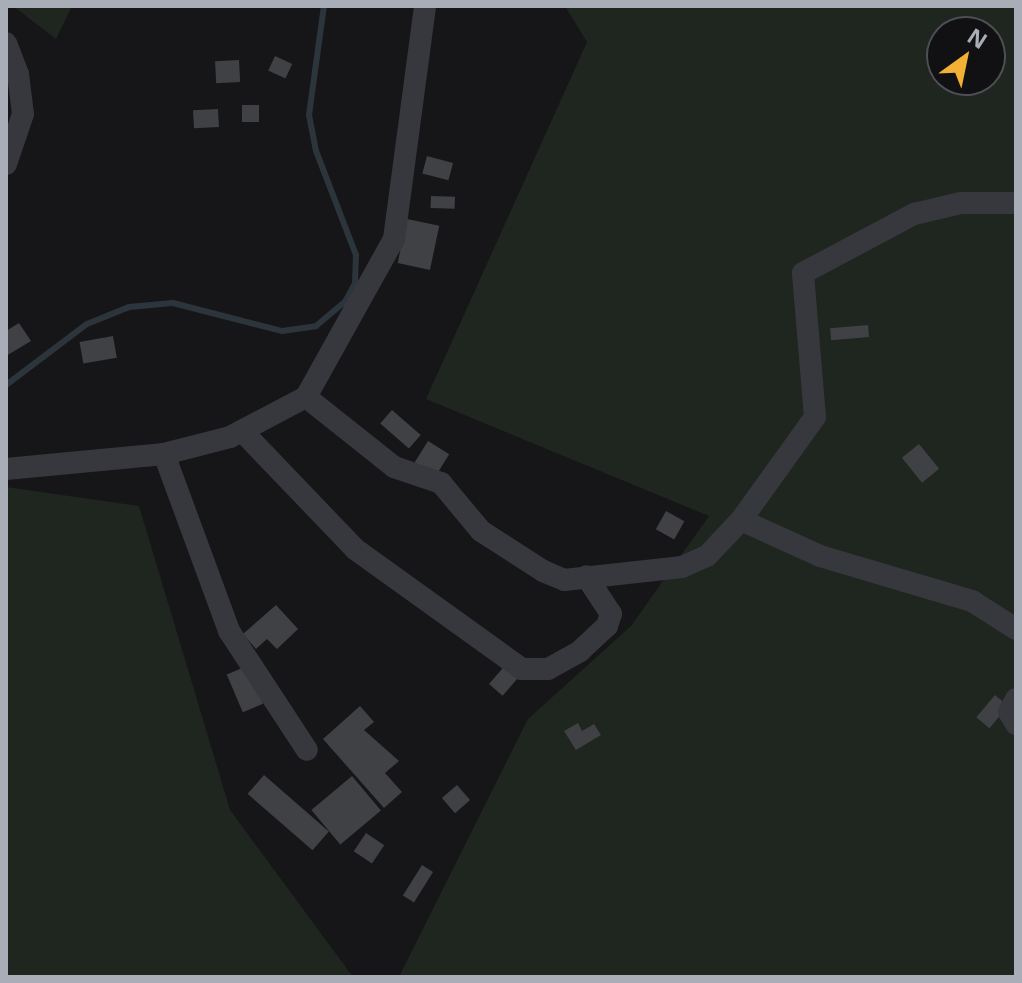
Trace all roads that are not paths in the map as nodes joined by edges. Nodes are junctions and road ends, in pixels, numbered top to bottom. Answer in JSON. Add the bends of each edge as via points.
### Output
{"nodes":[{"id":1,"x":425,"y":6,"type":"edge"},
{"id":2,"x":6,"y":43,"type":"edge"},
{"id":3,"x":6,"y":164,"type":"edge"},
{"id":4,"x":1016,"y":203,"type":"edge"},
{"id":5,"x":306,"y":397,"type":"junction"},
{"id":6,"x":242,"y":431,"type":"junction"},
{"id":7,"x":164,"y":454,"type":"junction"},
{"id":8,"x":6,"y":469,"type":"edge"},
{"id":9,"x":741,"y":520,"type":"junction"},
{"id":10,"x":586,"y":576,"type":"junction"},
{"id":11,"x":1016,"y":629,"type":"edge"},
{"id":12,"x":1016,"y":699,"type":"edge"},
{"id":13,"x":1016,"y":724,"type":"edge"},
{"id":14,"x":307,"y":750,"type":"dead end"}],
"edges":[{"from":1,"to":5,"type":"street","via":[[394,239]]},
{"from":2,"to":3,"type":"street","via":[[18,74],[23,114]]},
{"from":4,"to":9,"type":"street","via":[[961,203],[914,214],[803,273],[815,417]]},
{"from":5,"to":6,"type":"street"},
{"from":5,"to":10,"type":"street","via":[[394,467],[441,483],[481,531],[506,547],[564,580]]},
{"from":6,"to":7,"type":"street"},
{"from":6,"to":10,"type":"street","via":[[355,549],[522,669],[548,669],[580,651],[607,626],[611,614]]},
{"from":7,"to":8,"type":"street"},
{"from":7,"to":14,"type":"street","via":[[229,631]]},
{"from":9,"to":10,"type":"street","via":[[707,556],[682,567]]},
{"from":9,"to":11,"type":"street","via":[[820,556],[972,601]]},
{"from":12,"to":13,"type":"street","via":[[1009,712]]}]}
